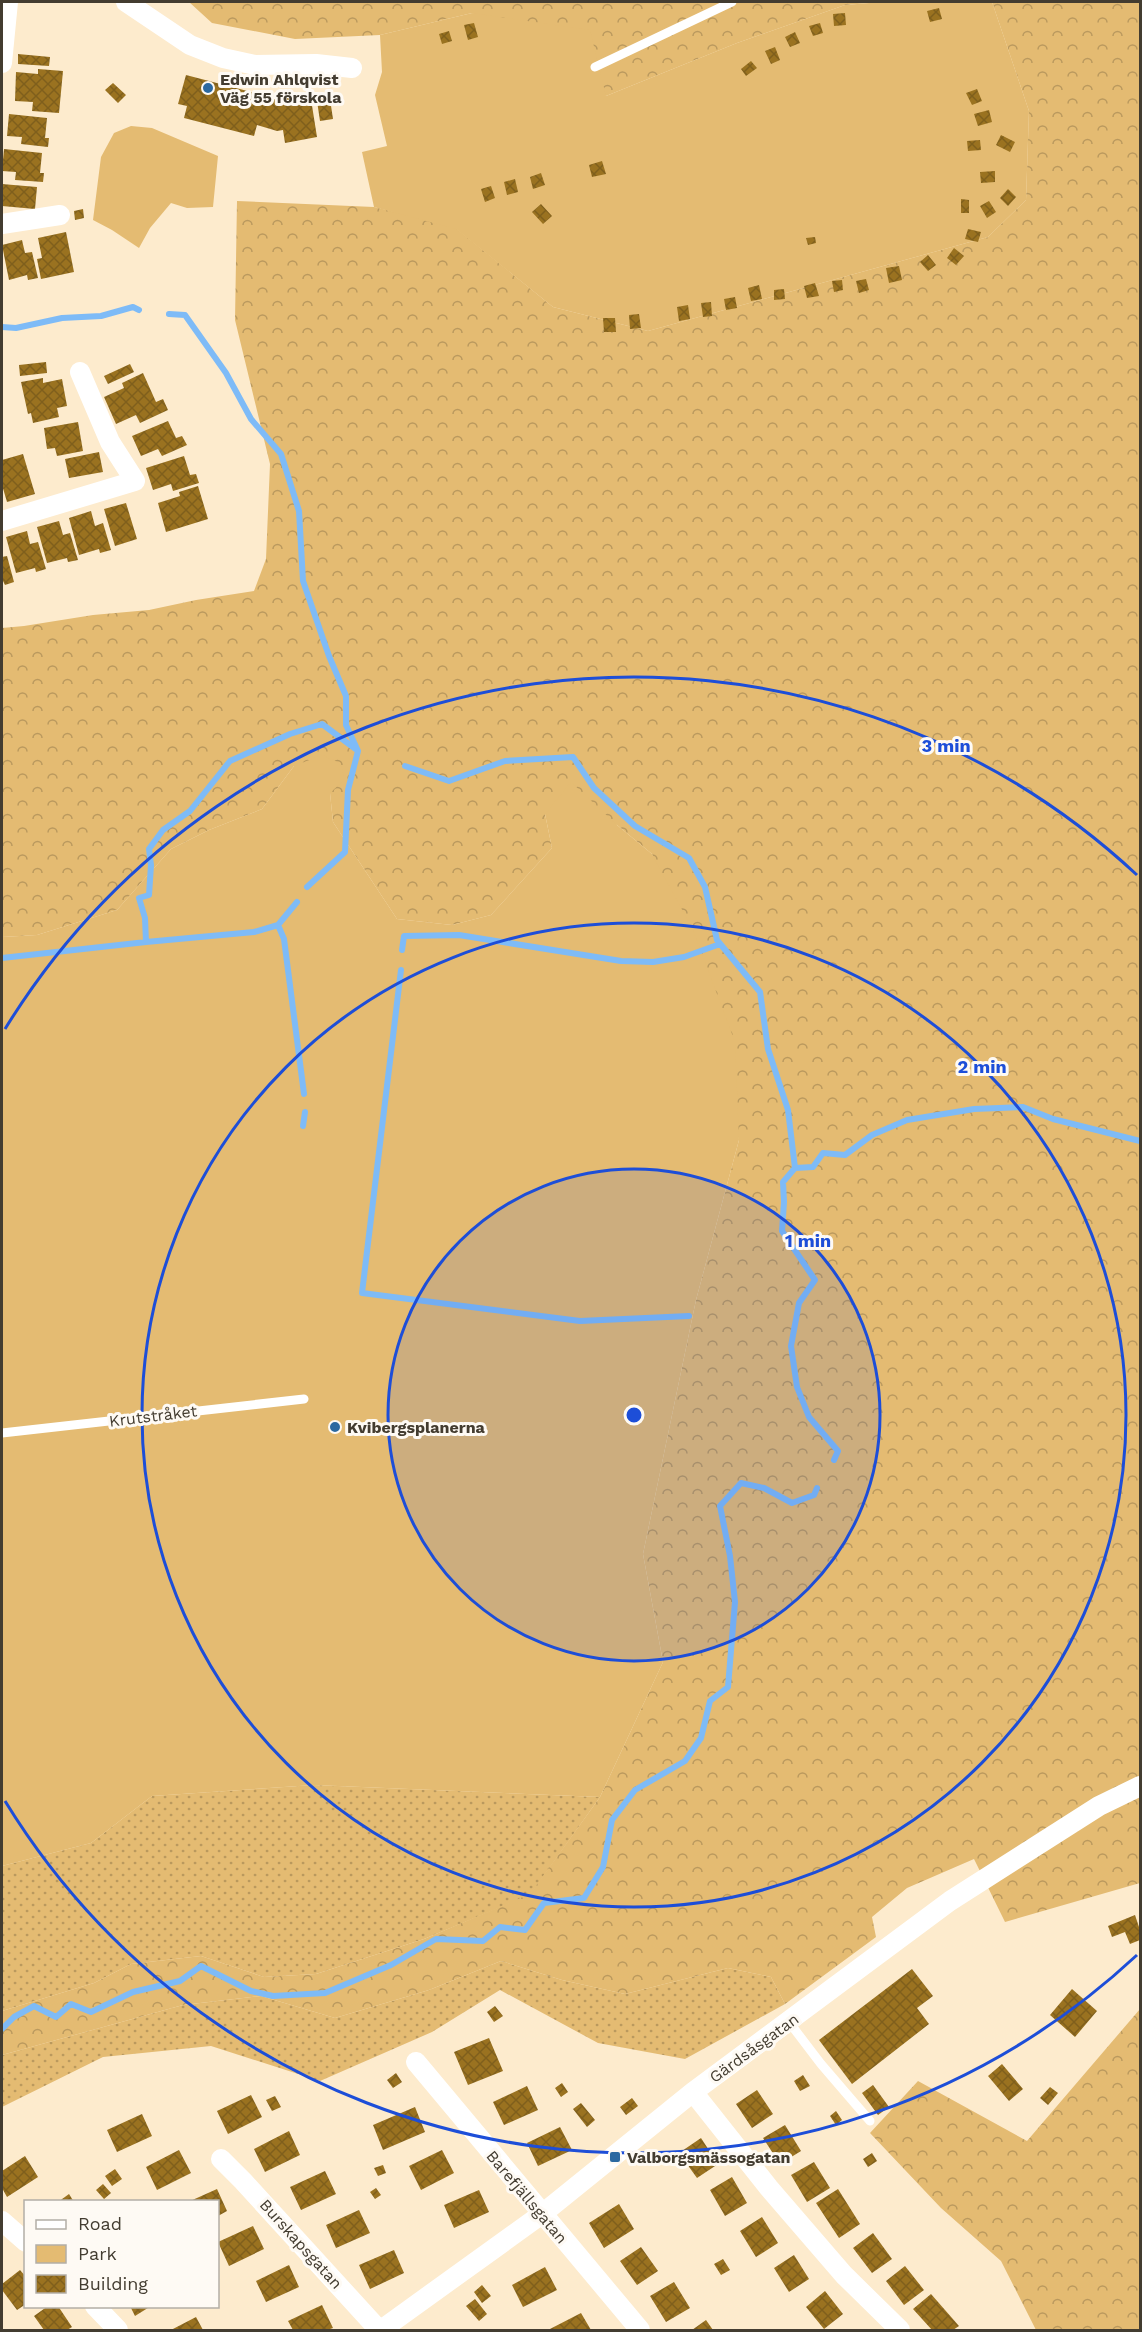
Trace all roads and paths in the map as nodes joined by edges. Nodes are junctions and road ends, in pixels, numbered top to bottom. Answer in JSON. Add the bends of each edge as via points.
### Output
{"nodes":[{"id":1,"x":8,"y":2,"type":"edge"},
{"id":2,"x":126,"y":2,"type":"edge"},
{"id":3,"x":732,"y":2,"type":"edge"},
{"id":4,"x":2,"y":63,"type":"edge"},
{"id":5,"x":595,"y":67,"type":"dead end"},
{"id":6,"x":352,"y":68,"type":"dead end"},
{"id":7,"x":60,"y":215,"type":"dead end"},
{"id":8,"x":2,"y":224,"type":"edge"},
{"id":9,"x":80,"y":372,"type":"dead end"},
{"id":10,"x":2,"y":521,"type":"edge"},
{"id":11,"x":304,"y":1399,"type":"dead end"},
{"id":12,"x":2,"y":1433,"type":"edge"},
{"id":13,"x":1140,"y":1786,"type":"edge"},
{"id":14,"x":789,"y":2022,"type":"junction"},
{"id":15,"x":416,"y":2062,"type":"dead end"},
{"id":16,"x":693,"y":2092,"type":"junction"},
{"id":17,"x":870,"y":2121,"type":"dead end"},
{"id":18,"x":221,"y":2159,"type":"dead end"},
{"id":19,"x":542,"y":2214,"type":"junction"},
{"id":20,"x":2,"y":2221,"type":"edge"},
{"id":21,"x":24,"y":2240,"type":"edge"},
{"id":22,"x":96,"y":2308,"type":"edge"},
{"id":23,"x":118,"y":2331,"type":"edge"},
{"id":24,"x":380,"y":2331,"type":"edge"},
{"id":25,"x":640,"y":2331,"type":"edge"},
{"id":26,"x":900,"y":2331,"type":"edge"}],
"edges":[{"from":1,"to":4,"type":"street"},
{"from":2,"to":6,"type":"street","via":[[190,45],[223,58],[255,65]]},
{"from":3,"to":5,"type":"lane"},
{"from":7,"to":8,"type":"street"},
{"from":9,"to":10,"type":"street","via":[[110,442],[135,481]]},
{"from":11,"to":12,"type":"lane","name":"Krutstråket"},
{"from":13,"to":14,"type":"street","name":"Gärdsåsgatan","via":[[1099,1806],[950,1901]]},
{"from":14,"to":16,"type":"street","name":"Gärdsåsgatan"},
{"from":14,"to":17,"type":"lane"},
{"from":15,"to":19,"type":"street","name":"Barefjällsgatan"},
{"from":16,"to":19,"type":"street","name":"Gärdsåsgatan"},
{"from":16,"to":26,"type":"street","via":[[844,2275]]},
{"from":18,"to":24,"type":"street","name":"Burskapsgatan"},
{"from":19,"to":24,"type":"street","name":"Gärdsåsgatan"},
{"from":19,"to":25,"type":"street","name":"Barefjällsgatan"},
{"from":20,"to":21,"type":"street"},
{"from":22,"to":23,"type":"street"}]}
